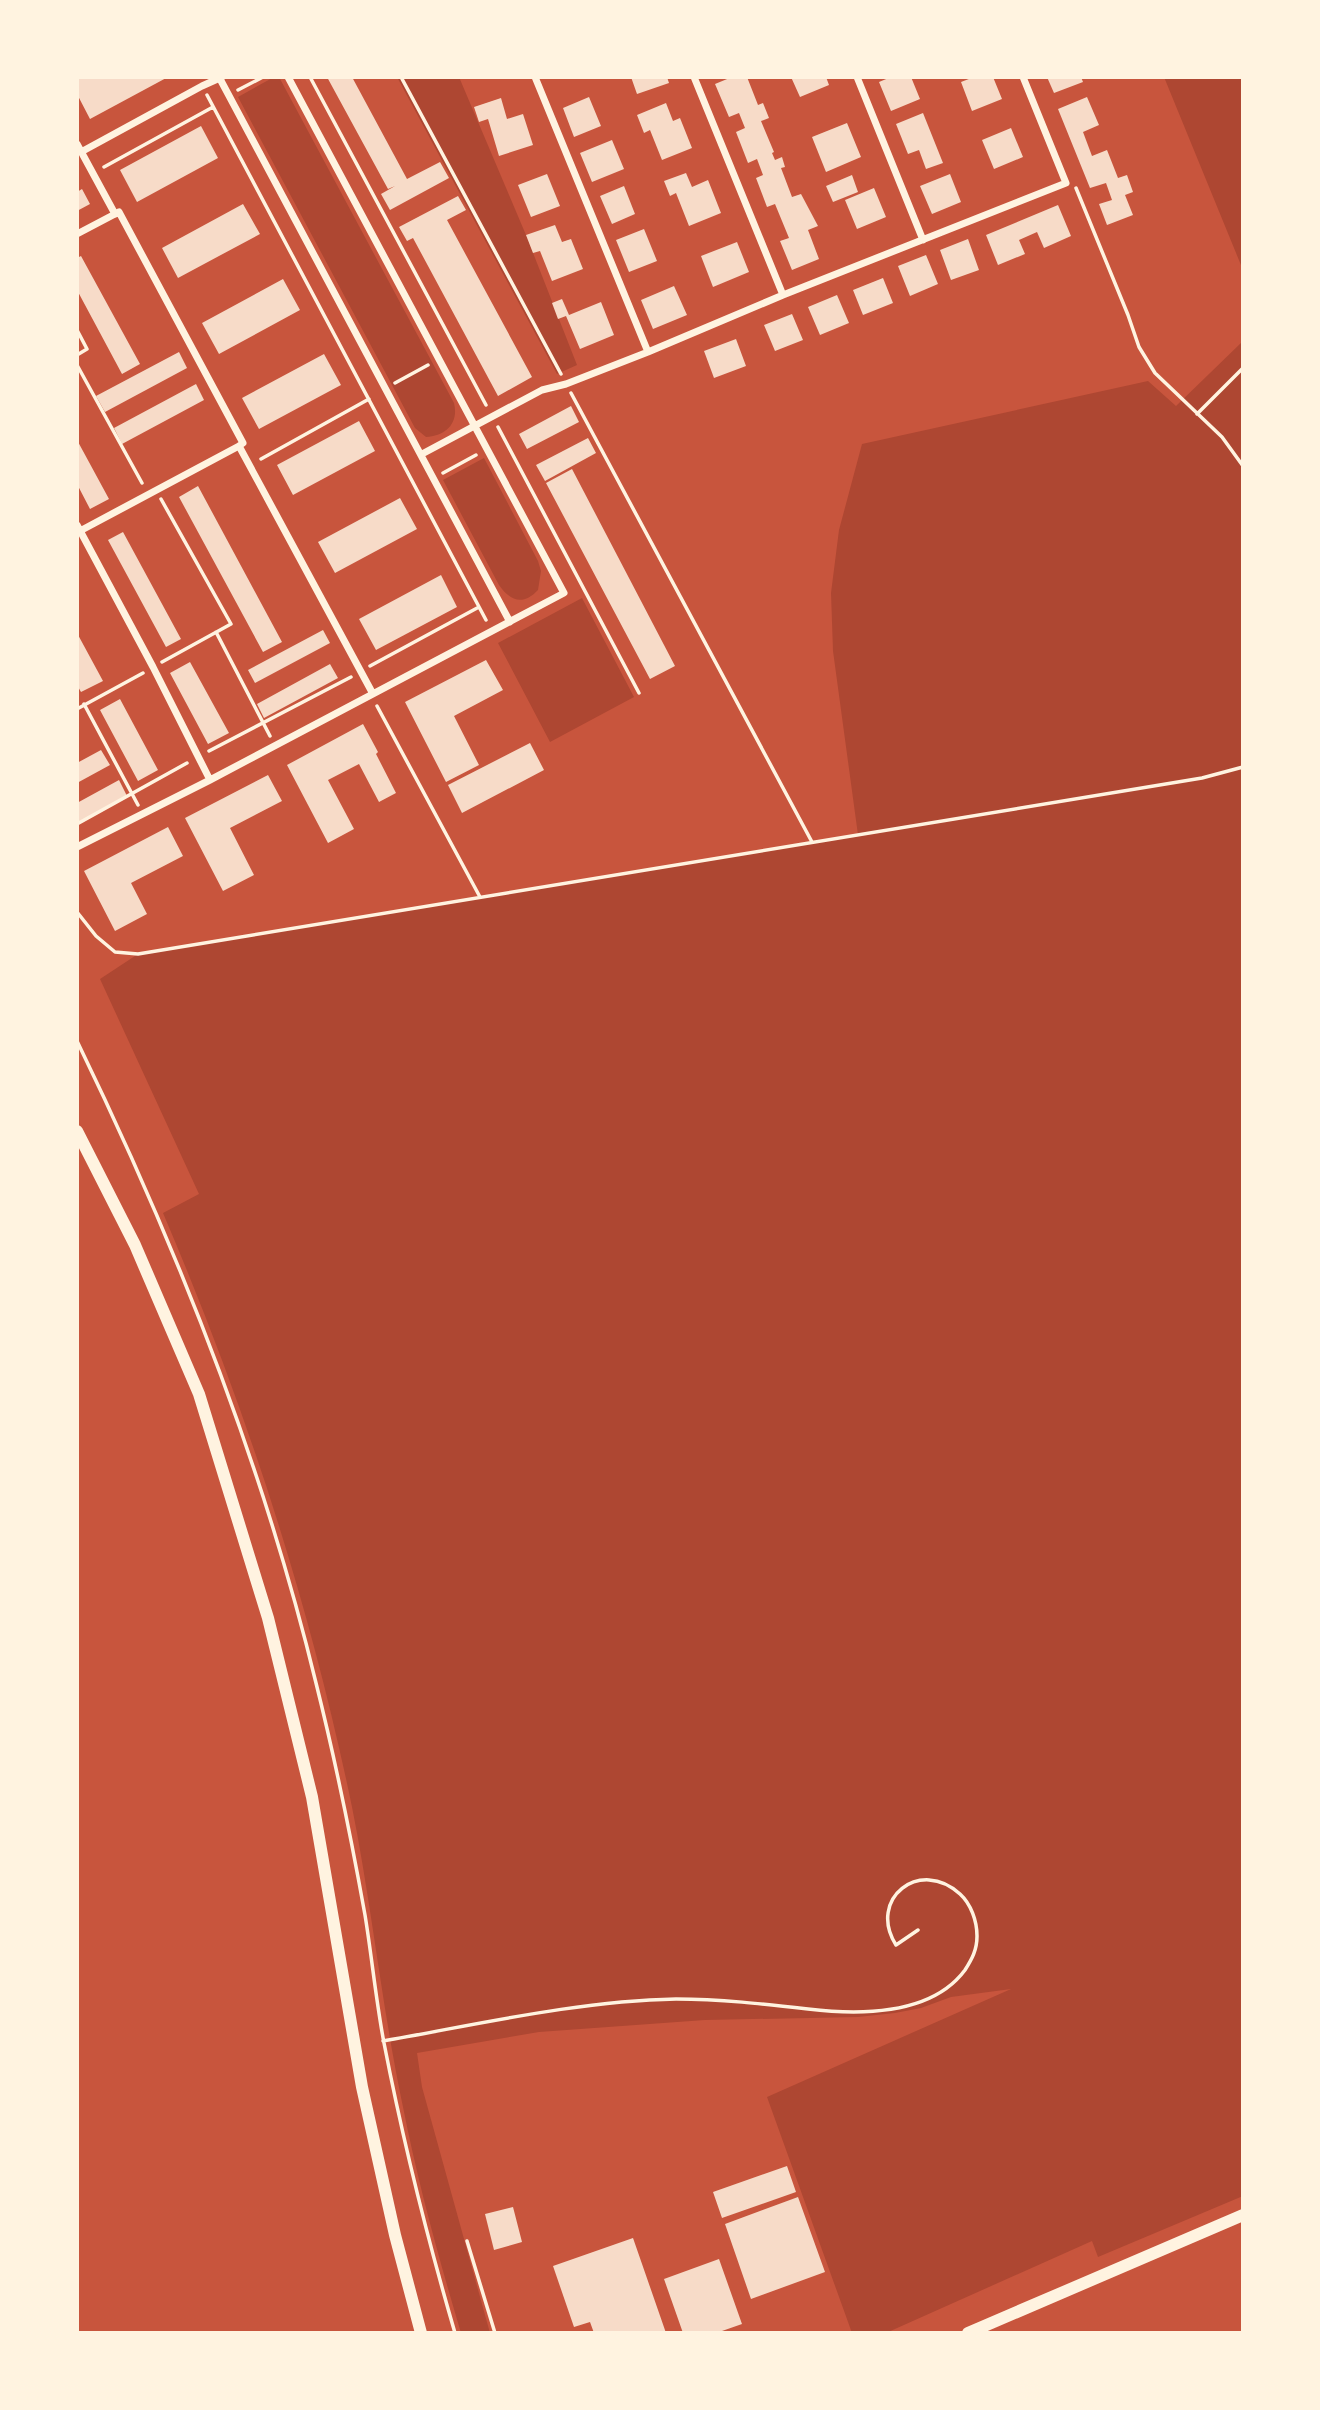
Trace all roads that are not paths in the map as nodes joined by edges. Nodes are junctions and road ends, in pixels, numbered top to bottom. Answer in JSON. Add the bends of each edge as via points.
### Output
{"nodes":[{"id":1,"x":220,"y":77,"type":"edge"},
{"id":2,"x":288,"y":77,"type":"edge"},
{"id":3,"x":535,"y":77,"type":"edge"},
{"id":4,"x":694,"y":77,"type":"edge"},
{"id":5,"x":857,"y":77,"type":"edge"},
{"id":6,"x":1023,"y":77,"type":"edge"},
{"id":7,"x":79,"y":148,"type":"edge"},
{"id":8,"x":115,"y":214,"type":"junction"},
{"id":9,"x":77,"y":234,"type":"edge"},
{"id":10,"x":923,"y":240,"type":"junction"},
{"id":11,"x":783,"y":295,"type":"junction"},
{"id":12,"x":648,"y":352,"type":"junction"},
{"id":13,"x":475,"y":425,"type":"junction"},
{"id":14,"x":239,"y":446,"type":"junction"},
{"id":15,"x":422,"y":454,"type":"junction"},
{"id":16,"x":78,"y":529,"type":"edge"},
{"id":17,"x":510,"y":622,"type":"junction"},
{"id":18,"x":373,"y":694,"type":"junction"},
{"id":19,"x":210,"y":780,"type":"junction"},
{"id":20,"x":77,"y":847,"type":"edge"},
{"id":21,"x":77,"y":1131,"type":"edge"},
{"id":22,"x":1243,"y":2215,"type":"edge"},
{"id":23,"x":421,"y":2333,"type":"edge"},
{"id":24,"x":968,"y":2333,"type":"edge"}],
"edges":[{"from":1,"to":7,"type":"street"},
{"from":1,"to":15,"type":"street"},
{"from":2,"to":13,"type":"street"},
{"from":3,"to":12,"type":"street"},
{"from":4,"to":11,"type":"street"},
{"from":5,"to":10,"type":"street"},
{"from":6,"to":10,"type":"street","via":[[1066,183]]},
{"from":7,"to":8,"type":"street"},
{"from":8,"to":9,"type":"street"},
{"from":8,"to":14,"type":"street","via":[[119,212],[237,431],[243,443]]},
{"from":10,"to":11,"type":"street"},
{"from":11,"to":12,"type":"street"},
{"from":12,"to":13,"type":"street","via":[[542,390]]},
{"from":13,"to":15,"type":"street"},
{"from":13,"to":17,"type":"street","via":[[564,593]]},
{"from":14,"to":16,"type":"street"},
{"from":14,"to":18,"type":"street"},
{"from":15,"to":17,"type":"street"},
{"from":16,"to":19,"type":"street"},
{"from":17,"to":18,"type":"street"},
{"from":18,"to":19,"type":"street"},
{"from":19,"to":20,"type":"street"},
{"from":21,"to":23,"type":"street","via":[[135,1245],[199,1394],[265,1605],[313,1797],[362,2087]]},
{"from":22,"to":24,"type":"street"}]}
